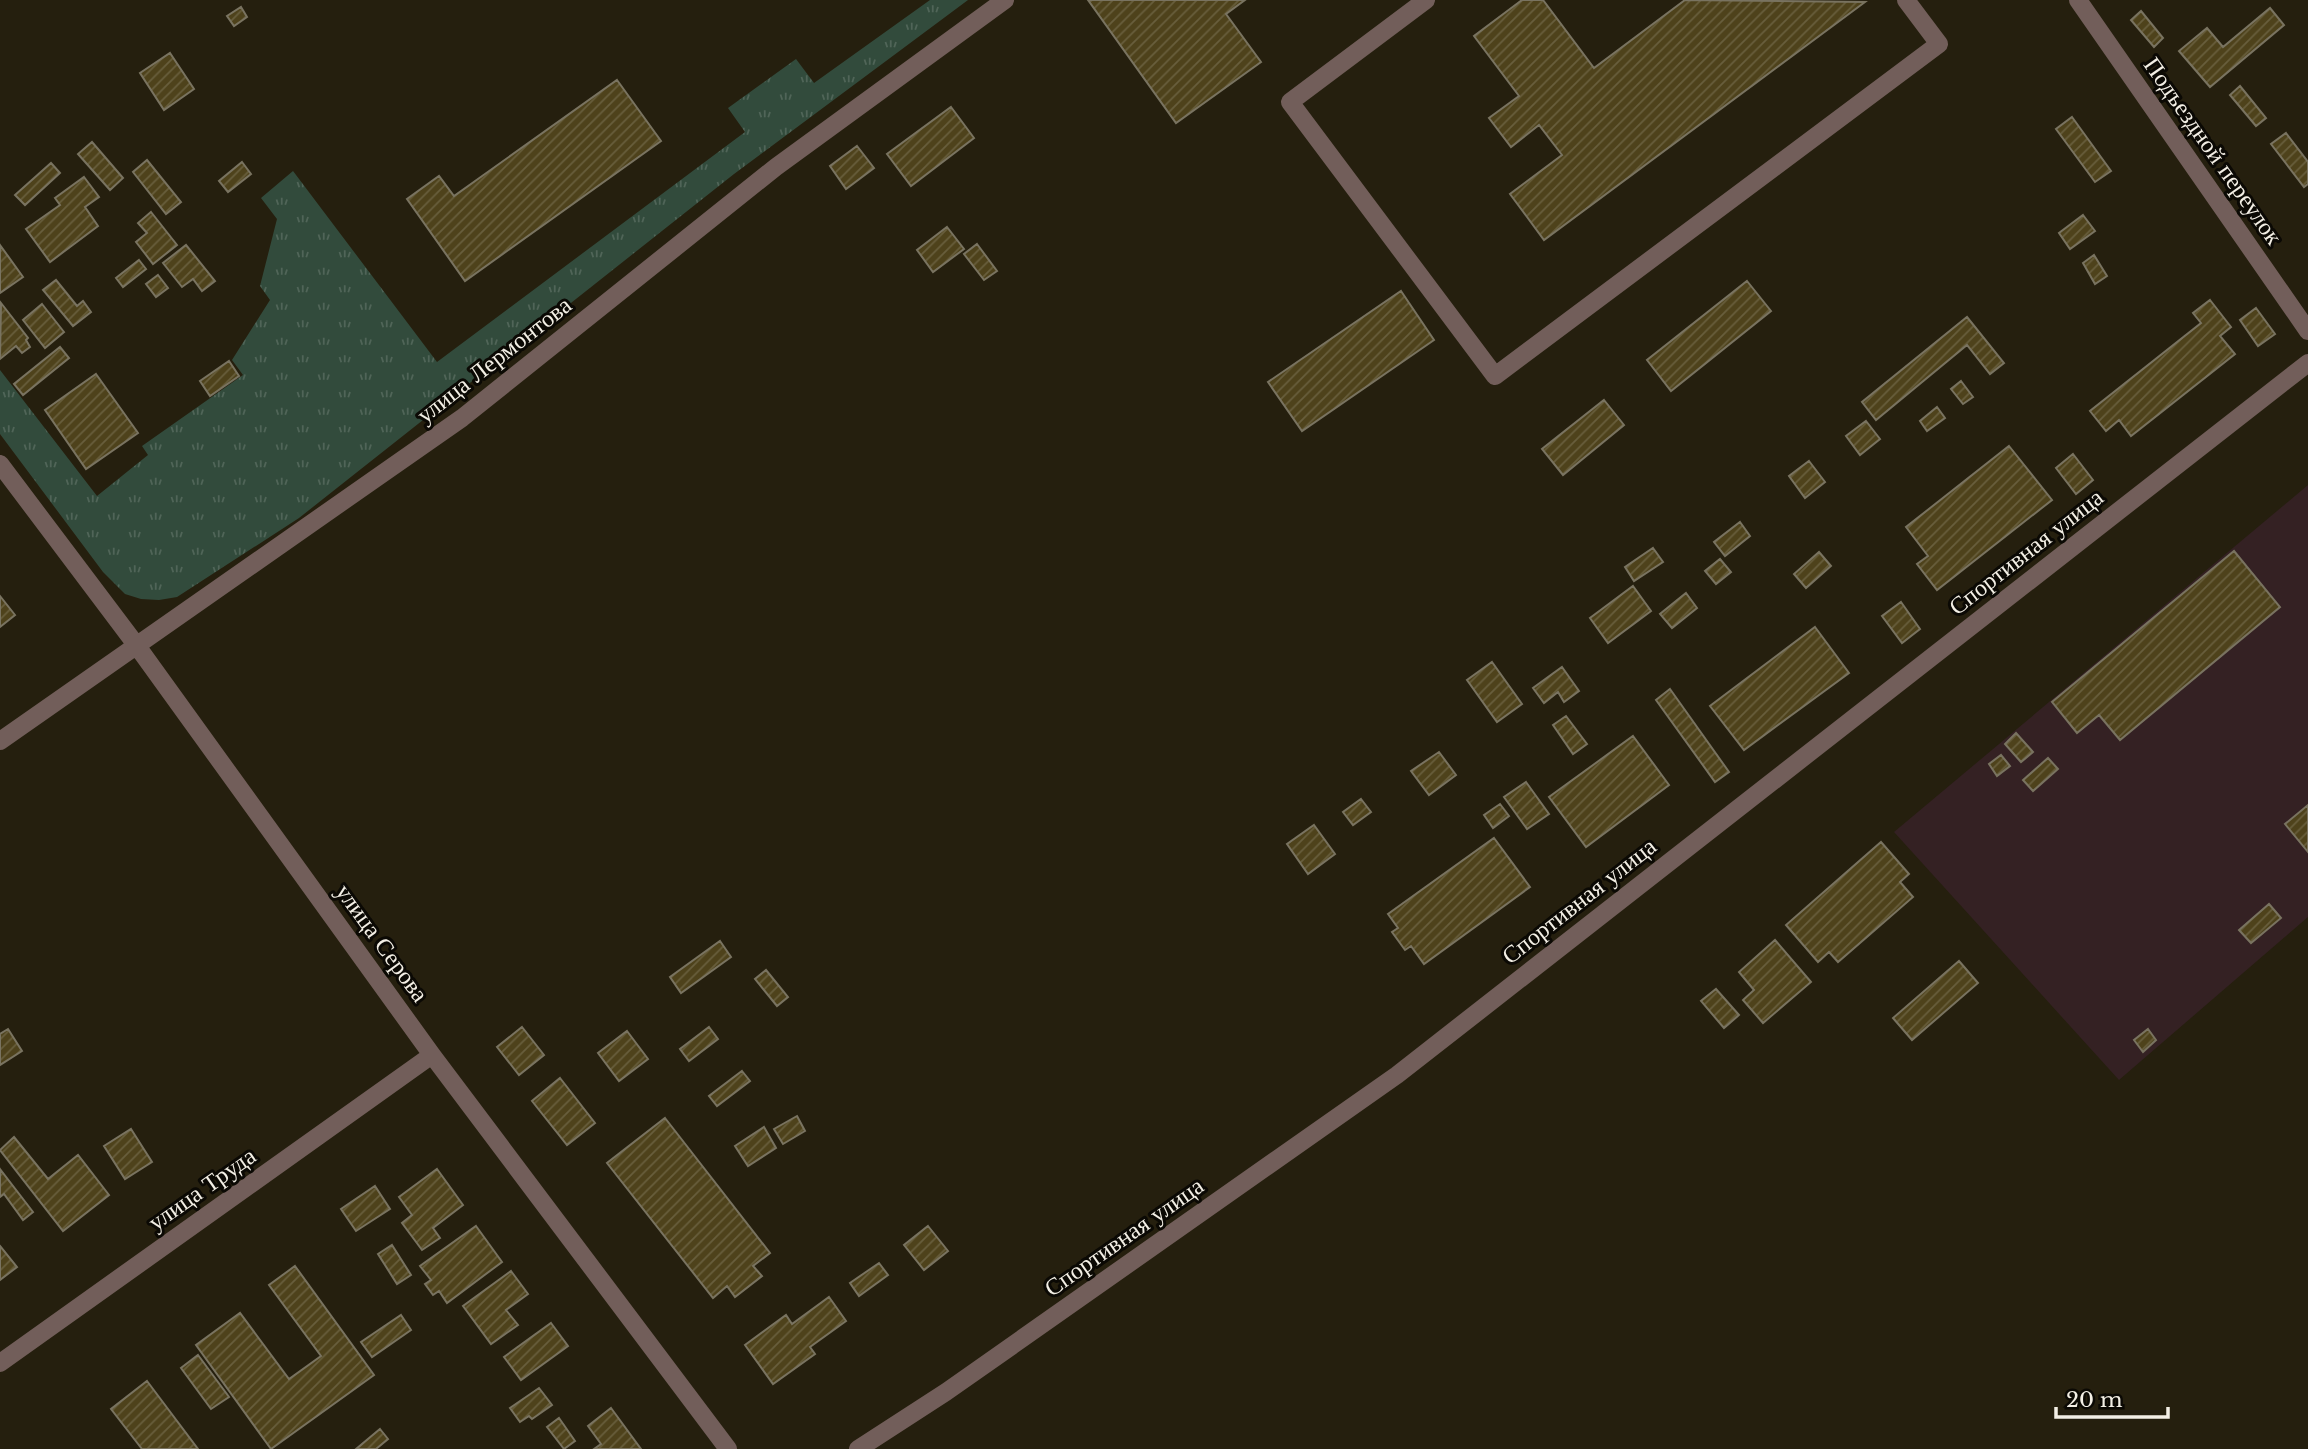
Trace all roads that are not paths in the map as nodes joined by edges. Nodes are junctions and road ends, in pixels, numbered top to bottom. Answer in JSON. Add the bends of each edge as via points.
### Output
{"nodes":[{"id":1,"x":1005,"y":0,"type":"edge"},
{"id":2,"x":1426,"y":0,"type":"edge"},
{"id":3,"x":1906,"y":0,"type":"edge"},
{"id":4,"x":2078,"y":0,"type":"edge"},
{"id":5,"x":2308,"y":331,"type":"edge"},
{"id":6,"x":2308,"y":363,"type":"edge"},
{"id":7,"x":0,"y":464,"type":"edge"},
{"id":8,"x":137,"y":646,"type":"junction"},
{"id":9,"x":0,"y":741,"type":"edge"},
{"id":10,"x":432,"y":1055,"type":"junction"},
{"id":11,"x":0,"y":1363,"type":"edge"},
{"id":12,"x":727,"y":1449,"type":"edge"},
{"id":13,"x":858,"y":1449,"type":"edge"}],
"edges":[{"from":1,"to":8,"type":"street","name":"улица Лермонтова","via":[[776,167],[463,418]]},
{"from":2,"to":3,"type":"street","via":[[1290,102],[1496,376],[1939,44]]},
{"from":4,"to":5,"type":"street","name":"Подъездной переулок"},
{"from":6,"to":13,"type":"street","name":"Спортивная улица","via":[[1397,1075]]},
{"from":7,"to":8,"type":"street","name":"улица Серова"},
{"from":8,"to":9,"type":"street","name":"улица Лермонтова"},
{"from":8,"to":10,"type":"street","name":"улица Серова"},
{"from":10,"to":11,"type":"street","name":"улица Труда"},
{"from":10,"to":12,"type":"street","name":"улица Серова"}]}
